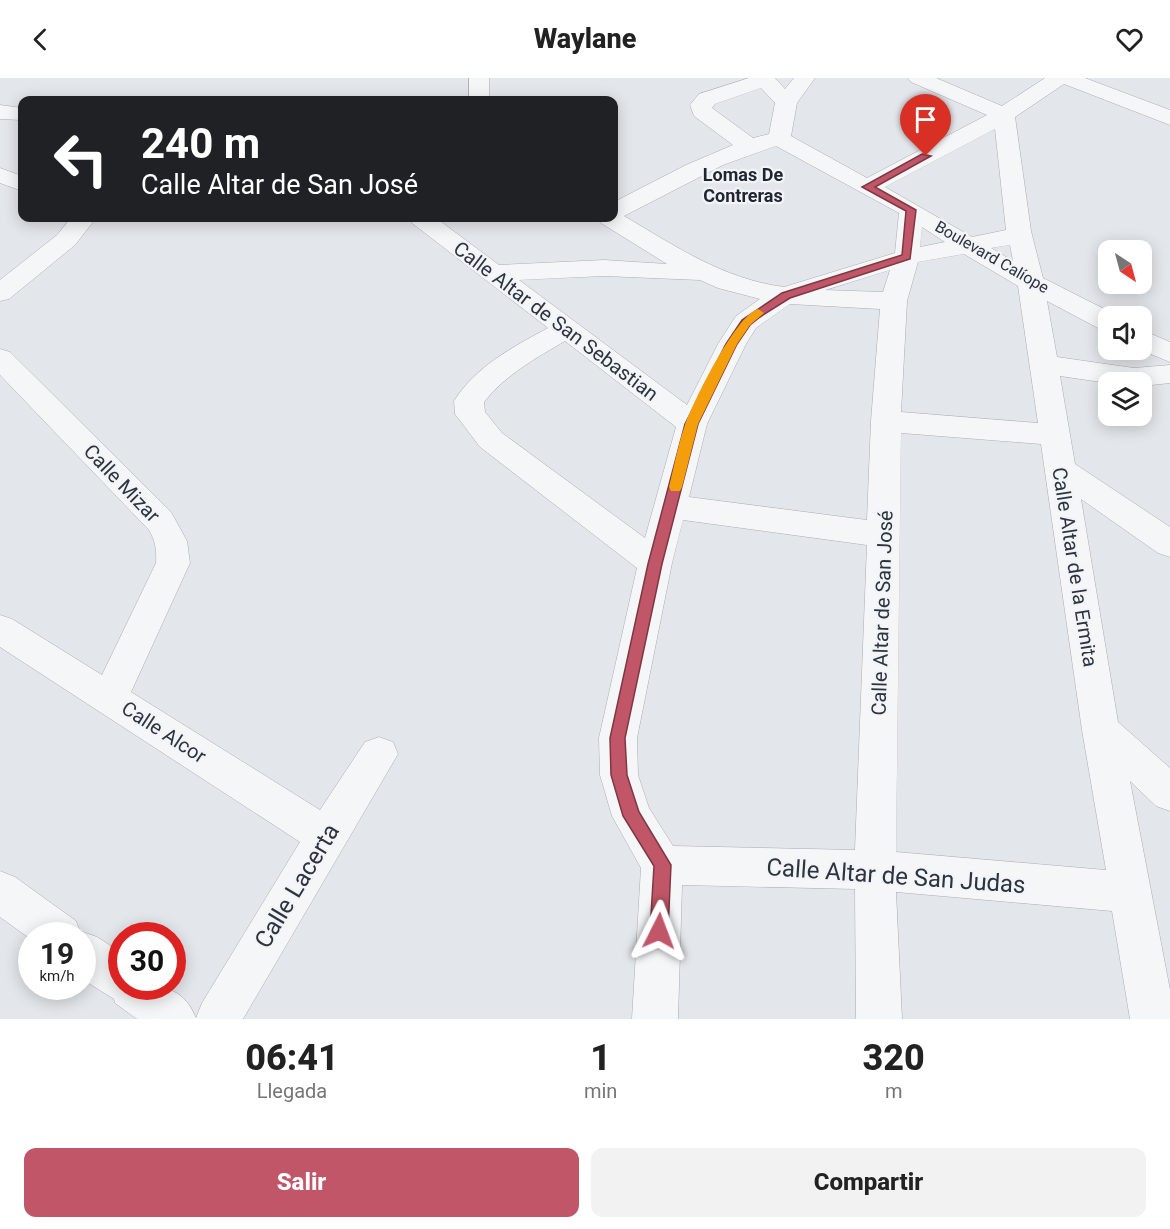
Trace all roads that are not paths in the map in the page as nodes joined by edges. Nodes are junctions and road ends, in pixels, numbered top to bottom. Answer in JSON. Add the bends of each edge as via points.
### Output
{"nodes":[{"id":1,"x":479,"y":78,"type":"edge"},
{"id":2,"x":805,"y":78,"type":"edge"},
{"id":3,"x":918,"y":78,"type":"edge"},
{"id":4,"x":1059,"y":78,"type":"edge"},
{"id":5,"x":1066,"y":78,"type":"edge"},
{"id":6,"x":764,"y":79,"type":"edge"},
{"id":7,"x":479,"y":96,"type":"edge"},
{"id":8,"x":786,"y":102,"type":"junction"},
{"id":9,"x":0,"y":112,"type":"edge"},
{"id":10,"x":18,"y":114,"type":"edge"},
{"id":11,"x":1004,"y":115,"type":"junction"},
{"id":12,"x":1170,"y":118,"type":"edge"},
{"id":13,"x":779,"y":138,"type":"junction"},
{"id":14,"x":739,"y":150,"type":"junction"},
{"id":15,"x":0,"y":175,"type":"edge"},
{"id":16,"x":845,"y":176,"type":"junction"},
{"id":17,"x":18,"y":182,"type":"edge"},
{"id":18,"x":867,"y":187,"type":"junction"},
{"id":19,"x":618,"y":209,"type":"edge"},
{"id":20,"x":911,"y":210,"type":"junction"},
{"id":21,"x":81,"y":222,"type":"edge"},
{"id":22,"x":426,"y":222,"type":"edge"},
{"id":23,"x":617,"y":222,"type":"edge"},
{"id":24,"x":1020,"y":235,"type":"junction"},
{"id":25,"x":967,"y":245,"type":"junction"},
{"id":26,"x":907,"y":257,"type":"junction"},
{"id":27,"x":493,"y":273,"type":"junction"},
{"id":28,"x":705,"y":273,"type":"junction"},
{"id":29,"x":1031,"y":282,"type":"junction"},
{"id":30,"x":0,"y":292,"type":"edge"},
{"id":31,"x":786,"y":295,"type":"junction"},
{"id":32,"x":894,"y":301,"type":"junction"},
{"id":33,"x":1098,"y":317,"type":"edge"},
{"id":34,"x":566,"y":329,"type":"junction"},
{"id":35,"x":1152,"y":344,"type":"edge"},
{"id":36,"x":1170,"y":353,"type":"edge"},
{"id":37,"x":0,"y":358,"type":"edge"},
{"id":38,"x":1043,"y":364,"type":"junction"},
{"id":39,"x":1170,"y":374,"type":"edge"},
{"id":40,"x":886,"y":421,"type":"junction"},
{"id":41,"x":692,"y":424,"type":"junction"},
{"id":42,"x":1054,"y":435,"type":"junction"},
{"id":43,"x":1060,"y":469,"type":"junction"},
{"id":44,"x":670,"y":506,"type":"junction"},
{"id":45,"x":885,"y":535,"type":"junction"},
{"id":46,"x":1170,"y":544,"type":"edge"},
{"id":47,"x":655,"y":564,"type":"junction"},
{"id":48,"x":0,"y":629,"type":"edge"},
{"id":49,"x":110,"y":697,"type":"junction"},
{"id":50,"x":1101,"y":730,"type":"junction"},
{"id":51,"x":379,"y":754,"type":"dead end"},
{"id":52,"x":1170,"y":793,"type":"edge"},
{"id":53,"x":326,"y":836,"type":"junction"},
{"id":54,"x":662,"y":865,"type":"junction"},
{"id":55,"x":875,"y":870,"type":"junction"},
{"id":56,"x":0,"y":891,"type":"edge"},
{"id":57,"x":1129,"y":892,"type":"junction"},
{"id":58,"x":42,"y":922,"type":"edge"},
{"id":59,"x":148,"y":1000,"type":"edge"},
{"id":60,"x":174,"y":1019,"type":"edge"},
{"id":61,"x":218,"y":1019,"type":"edge"},
{"id":62,"x":655,"y":1019,"type":"edge"},
{"id":63,"x":879,"y":1019,"type":"edge"},
{"id":64,"x":1153,"y":1019,"type":"edge"}],
"edges":[{"from":1,"to":7,"type":"street"},
{"from":2,"to":8,"type":"street"},
{"from":3,"to":11,"type":"street"},
{"from":4,"to":11,"type":"street"},
{"from":5,"to":12,"type":"street"},
{"from":6,"to":8,"type":"street"},
{"from":6,"to":14,"type":"street","via":[[707,99],[701,105],[702,111]]},
{"from":8,"to":13,"type":"street"},
{"from":9,"to":10,"type":"street"},
{"from":11,"to":18,"type":"street"},
{"from":11,"to":24,"type":"street","name":"Calle Altar de la Ermita"},
{"from":13,"to":14,"type":"street"},
{"from":13,"to":16,"type":"street","name":"Boulevard Calíope"},
{"from":14,"to":16,"type":"street"},
{"from":14,"to":19,"type":"street"},
{"from":15,"to":17,"type":"street"},
{"from":16,"to":18,"type":"street","name":"Boulevard Calíope"},
{"from":18,"to":20,"type":"street","name":"Boulevard Calíope"},
{"from":20,"to":25,"type":"street","name":"Boulevard Calíope"},
{"from":20,"to":26,"type":"street","name":"Calle Altar de San José"},
{"from":21,"to":30,"type":"street","via":[[66,240]]},
{"from":22,"to":27,"type":"street","name":"Calle Altar de San Sebastian"},
{"from":23,"to":28,"type":"street"},
{"from":24,"to":25,"type":"street"},
{"from":24,"to":29,"type":"street","name":"Calle Altar de la Ermita"},
{"from":25,"to":26,"type":"street"},
{"from":25,"to":29,"type":"street","name":"Boulevard Calíope"},
{"from":26,"to":31,"type":"street"},
{"from":26,"to":32,"type":"street","name":"Calle Altar de San José"},
{"from":27,"to":28,"type":"street","via":[[604,268]]},
{"from":27,"to":34,"type":"street","name":"Calle Altar de San Sebastian"},
{"from":28,"to":31,"type":"street"},
{"from":29,"to":33,"type":"street","name":"Boulevard Calíope"},
{"from":29,"to":38,"type":"street","name":"Calle Altar de la Ermita"},
{"from":31,"to":32,"type":"street"},
{"from":31,"to":41,"type":"street","via":[[746,322]]},
{"from":32,"to":40,"type":"street","name":"Calle Altar de San José"},
{"from":34,"to":41,"type":"street","name":"Calle Altar de San Sebastian"},
{"from":34,"to":47,"type":"street","via":[[477,388],[469,401],[470,414],[491,440]]},
{"from":35,"to":36,"type":"street"},
{"from":37,"to":49,"type":"street","name":"Calle Mizar","via":[[160,521],[171,537],[173,563]]},
{"from":38,"to":39,"type":"street","via":[[1134,376]]},
{"from":38,"to":42,"type":"street","name":"Calle Altar de la Ermita"},
{"from":40,"to":42,"type":"street"},
{"from":40,"to":45,"type":"street","name":"Calle Altar de San José"},
{"from":41,"to":44,"type":"street"},
{"from":42,"to":43,"type":"street","name":"Calle Altar de la Ermita"},
{"from":43,"to":46,"type":"street"},
{"from":43,"to":50,"type":"street","name":"Calle Altar de la Ermita"},
{"from":44,"to":45,"type":"street"},
{"from":44,"to":47,"type":"street"},
{"from":45,"to":55,"type":"street","name":"Calle Altar de San José"},
{"from":47,"to":54,"type":"street","via":[[618,738],[619,775],[632,816]]},
{"from":48,"to":49,"type":"street","name":"Calle Alcor"},
{"from":49,"to":53,"type":"street","name":"Calle Alcor"},
{"from":50,"to":52,"type":"street"},
{"from":50,"to":57,"type":"street","name":"Calle Altar de la Ermita"},
{"from":51,"to":53,"type":"street","name":"Calle Lacerta"},
{"from":53,"to":61,"type":"street","name":"Calle Lacerta"},
{"from":54,"to":55,"type":"street","name":"Calle Altar de San Judas"},
{"from":54,"to":62,"type":"street"},
{"from":55,"to":57,"type":"street","name":"Calle Altar de San Judas"},
{"from":55,"to":63,"type":"street","name":"Calle Altar de San José"},
{"from":56,"to":58,"type":"street"},
{"from":57,"to":64,"type":"street","name":"Calle Altar de la Ermita"},
{"from":59,"to":60,"type":"street"}]}
